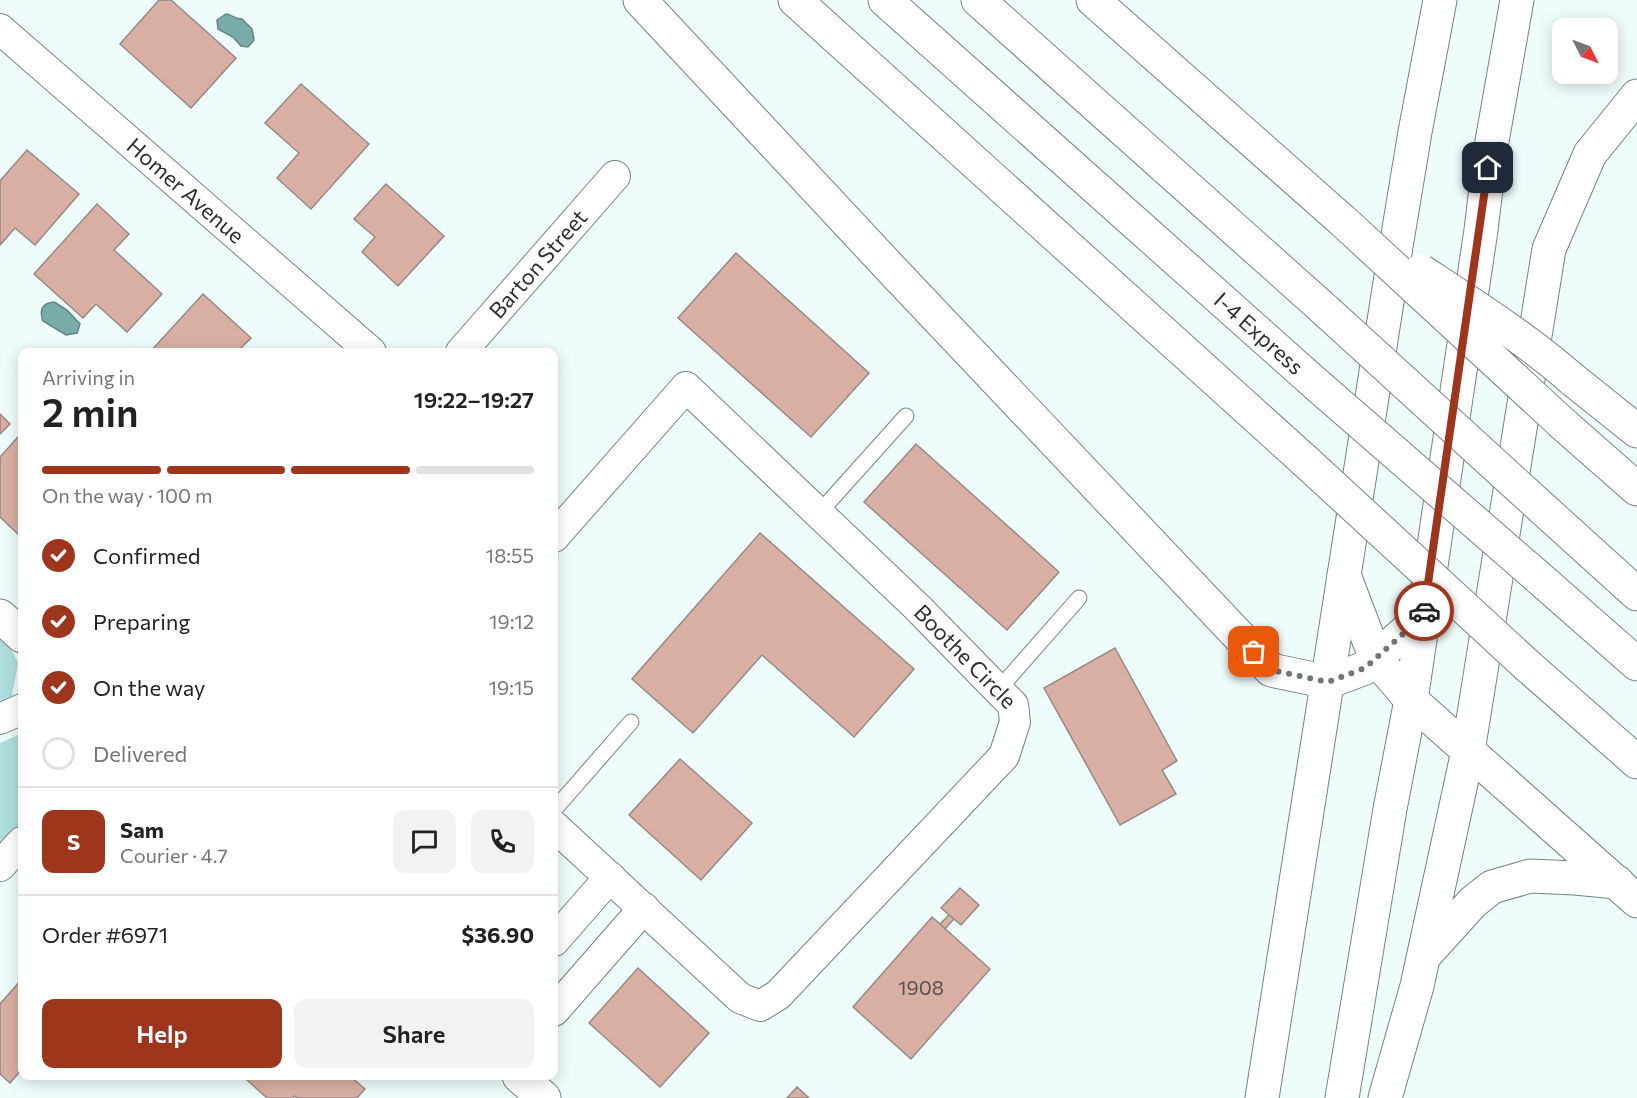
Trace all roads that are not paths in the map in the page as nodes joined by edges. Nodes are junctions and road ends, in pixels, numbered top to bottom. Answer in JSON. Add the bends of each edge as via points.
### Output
{"nodes":[{"id":1,"x":640,"y":0,"type":"edge"},
{"id":2,"x":795,"y":0,"type":"edge"},
{"id":3,"x":885,"y":0,"type":"edge"},
{"id":4,"x":978,"y":0,"type":"edge"},
{"id":5,"x":1093,"y":0,"type":"edge"},
{"id":6,"x":1440,"y":0,"type":"edge"},
{"id":7,"x":1518,"y":0,"type":"edge"},
{"id":8,"x":0,"y":29,"type":"edge"},
{"id":9,"x":1637,"y":96,"type":"edge"},
{"id":10,"x":615,"y":176,"type":"dead end"},
{"id":11,"x":1344,"y":222,"type":"junction"},
{"id":12,"x":366,"y":348,"type":"edge"},
{"id":13,"x":464,"y":348,"type":"edge"},
{"id":14,"x":906,"y":416,"type":"dead end"},
{"id":15,"x":1637,"y":430,"type":"edge"},
{"id":16,"x":1637,"y":489,"type":"edge"},
{"id":17,"x":819,"y":513,"type":"junction"},
{"id":18,"x":558,"y":532,"type":"edge"},
{"id":19,"x":1344,"y":575,"type":"junction"},
{"id":20,"x":1637,"y":594,"type":"edge"},
{"id":21,"x":1079,"y":598,"type":"dead end"},
{"id":22,"x":1424,"y":615,"type":"junction"},
{"id":23,"x":0,"y":616,"type":"edge"},
{"id":24,"x":18,"y":632,"type":"edge"},
{"id":25,"x":1376,"y":658,"type":"junction"},
{"id":26,"x":1637,"y":664,"type":"edge"},
{"id":27,"x":1328,"y":682,"type":"junction"},
{"id":28,"x":998,"y":690,"type":"junction"},
{"id":29,"x":1411,"y":700,"type":"junction"},
{"id":30,"x":18,"y":711,"type":"edge"},
{"id":31,"x":0,"y":719,"type":"edge"},
{"id":32,"x":632,"y":722,"type":"dead end"},
{"id":33,"x":1468,"y":751,"type":"junction"},
{"id":34,"x":1637,"y":762,"type":"edge"},
{"id":35,"x":558,"y":805,"type":"edge"},
{"id":36,"x":558,"y":830,"type":"edge"},
{"id":37,"x":18,"y":846,"type":"edge"},
{"id":38,"x":0,"y":866,"type":"edge"},
{"id":39,"x":610,"y":877,"type":"junction"},
{"id":40,"x":1627,"y":891,"type":"edge"},
{"id":41,"x":644,"y":908,"type":"junction"},
{"id":42,"x":558,"y":936,"type":"edge"},
{"id":43,"x":1424,"y":957,"type":"junction"},
{"id":44,"x":558,"y":1006,"type":"edge"},
{"id":45,"x":524,"y":1080,"type":"edge"},
{"id":46,"x":544,"y":1098,"type":"edge"},
{"id":47,"x":1262,"y":1098,"type":"edge"},
{"id":48,"x":1342,"y":1098,"type":"edge"},
{"id":49,"x":1385,"y":1098,"type":"edge"}],
"edges":[{"from":1,"to":27,"type":"main road","via":[[1271,670]]},
{"from":2,"to":34,"type":"main road","bridge":true},
{"from":3,"to":26,"type":"main road","name":"I-4 Express","bridge":true},
{"from":4,"to":20,"type":"main road","bridge":true},
{"from":5,"to":11,"type":"main road"},
{"from":6,"to":19,"type":"main road"},
{"from":7,"to":22,"type":"main road","via":[[1491,147]]},
{"from":8,"to":12,"type":"street","name":"Homer Avenue"},
{"from":9,"to":33,"type":"main road","via":[[1590,154],[1549,249]]},
{"from":10,"to":13,"type":"street","name":"Barton Street"},
{"from":11,"to":15,"type":"main road","bridge":true,"via":[[1493,318]]},
{"from":11,"to":16,"type":"main road","bridge":true},
{"from":14,"to":17,"type":"lane"},
{"from":17,"to":18,"type":"street","name":"Boothe Circle","via":[[686,387]]},
{"from":17,"to":28,"type":"street","name":"Boothe Circle"},
{"from":19,"to":25,"type":"main road"},
{"from":19,"to":27,"type":"main road"},
{"from":21,"to":28,"type":"lane"},
{"from":22,"to":25,"type":"main road"},
{"from":22,"to":29,"type":"main road"},
{"from":23,"to":24,"type":"main road"},
{"from":25,"to":27,"type":"main road","via":[[1365,668]]},
{"from":25,"to":29,"type":"main road"},
{"from":27,"to":47,"type":"main road"},
{"from":28,"to":41,"type":"street","name":"Boothe Circle","via":[[1013,705],[1015,722],[1004,756],[778,995],[760,1006],[740,998]]},
{"from":29,"to":33,"type":"main road"},
{"from":29,"to":48,"type":"main road","via":[[1389,809]]},
{"from":30,"to":31,"type":"street"},
{"from":32,"to":35,"type":"lane"},
{"from":33,"to":40,"type":"main road"},
{"from":33,"to":43,"type":"main road"},
{"from":36,"to":39,"type":"street","name":"Boothe Circle"},
{"from":37,"to":38,"type":"street"},
{"from":39,"to":41,"type":"street","name":"Boothe Circle"},
{"from":39,"to":42,"type":"street"},
{"from":40,"to":43,"type":"main road","via":[[1575,878],[1530,876],[1491,888],[1473,902]]},
{"from":41,"to":44,"type":"street"},
{"from":43,"to":49,"type":"main road"},
{"from":45,"to":46,"type":"main road"}]}
